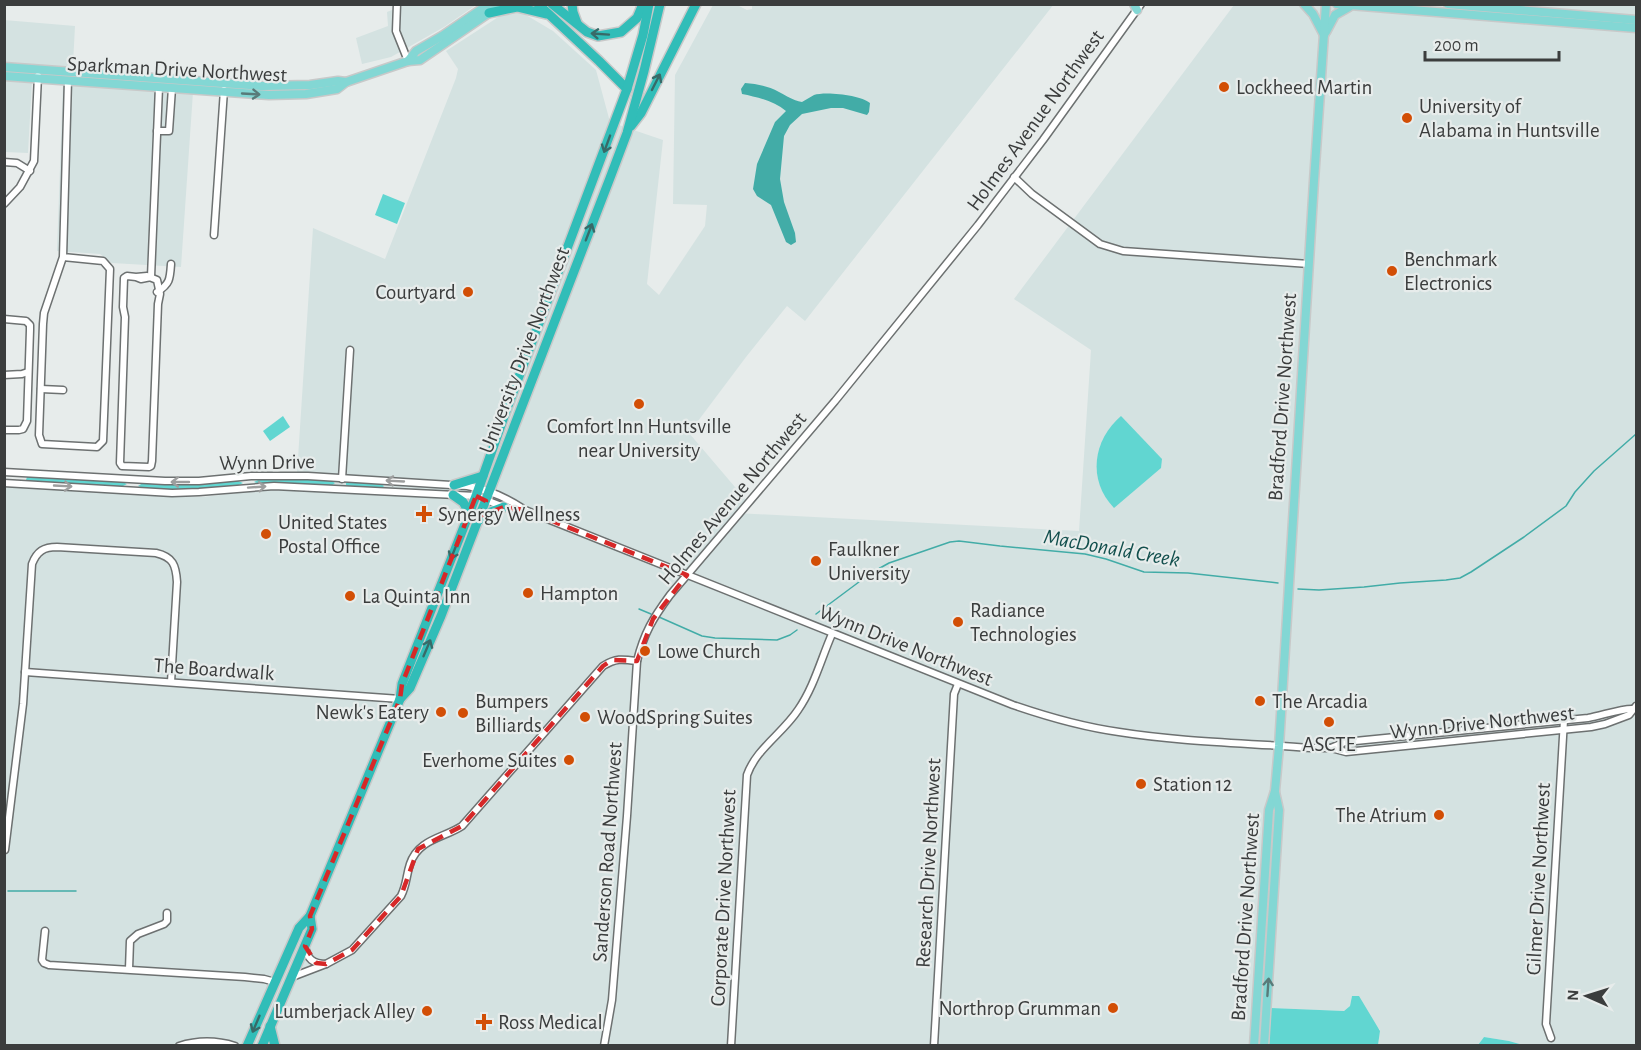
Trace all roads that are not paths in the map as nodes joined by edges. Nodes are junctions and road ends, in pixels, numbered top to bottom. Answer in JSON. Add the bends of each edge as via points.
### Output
{"nodes":[{"id":1,"x":397,"y":4,"type":"edge"},
{"id":2,"x":502,"y":4,"type":"edge"},
{"id":3,"x":538,"y":4,"type":"edge"},
{"id":4,"x":552,"y":4,"type":"edge"},
{"id":5,"x":572,"y":4,"type":"edge"},
{"id":6,"x":643,"y":4,"type":"edge"},
{"id":7,"x":649,"y":4,"type":"edge"},
{"id":8,"x":660,"y":4,"type":"edge"},
{"id":9,"x":696,"y":4,"type":"edge"},
{"id":10,"x":1304,"y":4,"type":"edge"},
{"id":11,"x":1326,"y":4,"type":"edge"},
{"id":12,"x":1337,"y":4,"type":"edge"},
{"id":13,"x":1448,"y":4,"type":"edge"},
{"id":14,"x":1468,"y":5,"type":"edge"},
{"id":15,"x":1137,"y":6,"type":"edge"},
{"id":16,"x":1349,"y":6,"type":"junction"},
{"id":17,"x":1510,"y":8,"type":"edge"},
{"id":18,"x":489,"y":9,"type":"edge"},
{"id":19,"x":1490,"y":9,"type":"edge"},
{"id":20,"x":548,"y":14,"type":"junction"},
{"id":21,"x":1636,"y":20,"type":"edge"},
{"id":22,"x":578,"y":25,"type":"junction"},
{"id":23,"x":1636,"y":28,"type":"edge"},
{"id":24,"x":1324,"y":35,"type":"junction"},
{"id":25,"x":408,"y":61,"type":"junction"},
{"id":26,"x":4,"y":67,"type":"edge"},
{"id":27,"x":38,"y":74,"type":"junction"},
{"id":28,"x":4,"y":76,"type":"edge"},
{"id":29,"x":68,"y":80,"type":"junction"},
{"id":30,"x":159,"y":87,"type":"junction"},
{"id":31,"x":172,"y":88,"type":"junction"},
{"id":32,"x":224,"y":88,"type":"junction"},
{"id":33,"x":627,"y":89,"type":"junction"},
{"id":34,"x":157,"y":131,"type":"junction"},
{"id":35,"x":627,"y":133,"type":"junction"},
{"id":36,"x":4,"y":162,"type":"edge"},
{"id":37,"x":30,"y":171,"type":"junction"},
{"id":38,"x":1014,"y":177,"type":"junction"},
{"id":39,"x":4,"y":204,"type":"edge"},
{"id":40,"x":214,"y":235,"type":"dead end"},
{"id":41,"x":63,"y":257,"type":"junction"},
{"id":42,"x":171,"y":264,"type":"dead end"},
{"id":43,"x":1309,"y":264,"type":"junction"},
{"id":44,"x":151,"y":277,"type":"junction"},
{"id":45,"x":158,"y":290,"type":"junction"},
{"id":46,"x":4,"y":319,"type":"edge"},
{"id":47,"x":350,"y":350,"type":"dead end"},
{"id":48,"x":28,"y":372,"type":"junction"},
{"id":49,"x":4,"y":375,"type":"edge"},
{"id":50,"x":41,"y":389,"type":"junction"},
{"id":51,"x":63,"y":390,"type":"dead end"},
{"id":52,"x":4,"y":430,"type":"edge"},
{"id":53,"x":4,"y":472,"type":"edge"},
{"id":54,"x":483,"y":476,"type":"junction"},
{"id":55,"x":342,"y":479,"type":"junction"},
{"id":56,"x":4,"y":483,"type":"edge"},
{"id":57,"x":453,"y":490,"type":"junction"},
{"id":58,"x":477,"y":492,"type":"junction"},
{"id":59,"x":488,"y":496,"type":"junction"},
{"id":60,"x":504,"y":507,"type":"junction"},
{"id":61,"x":525,"y":510,"type":"junction"},
{"id":62,"x":469,"y":512,"type":"junction"},
{"id":63,"x":478,"y":520,"type":"junction"},
{"id":64,"x":687,"y":575,"type":"junction"},
{"id":65,"x":832,"y":634,"type":"junction"},
{"id":66,"x":636,"y":661,"type":"junction"},
{"id":67,"x":25,"y":672,"type":"junction"},
{"id":68,"x":171,"y":682,"type":"junction"},
{"id":69,"x":958,"y":684,"type":"junction"},
{"id":70,"x":400,"y":699,"type":"junction"},
{"id":71,"x":1635,"y":708,"type":"edge"},
{"id":72,"x":1564,"y":720,"type":"junction"},
{"id":73,"x":1563,"y":730,"type":"junction"},
{"id":74,"x":1279,"y":746,"type":"junction"},
{"id":75,"x":1331,"y":748,"type":"junction"},
{"id":76,"x":1275,"y":791,"type":"junction"},
{"id":77,"x":5,"y":850,"type":"edge"},
{"id":78,"x":167,"y":913,"type":"dead end"},
{"id":79,"x":310,"y":916,"type":"junction"},
{"id":80,"x":45,"y":932,"type":"dead end"},
{"id":81,"x":305,"y":946,"type":"junction"},
{"id":82,"x":326,"y":964,"type":"junction"},
{"id":83,"x":129,"y":969,"type":"junction"},
{"id":84,"x":292,"y":977,"type":"junction"},
{"id":85,"x":274,"y":982,"type":"junction"},
{"id":86,"x":270,"y":1026,"type":"junction"},
{"id":87,"x":1551,"y":1038,"type":"dead end"},
{"id":88,"x":179,"y":1046,"type":"edge"},
{"id":89,"x":236,"y":1046,"type":"edge"},
{"id":90,"x":247,"y":1046,"type":"edge"},
{"id":91,"x":262,"y":1046,"type":"edge"},
{"id":92,"x":275,"y":1046,"type":"edge"},
{"id":93,"x":604,"y":1046,"type":"edge"},
{"id":94,"x":731,"y":1046,"type":"edge"},
{"id":95,"x":934,"y":1046,"type":"edge"},
{"id":96,"x":1254,"y":1046,"type":"edge"},
{"id":97,"x":1264,"y":1046,"type":"edge"}],
"edges":[{"from":1,"to":25,"type":"street","via":[[396,31]]},
{"from":2,"to":18,"type":"main road","name":"Sparkman Drive Northwest"},
{"from":3,"to":20,"type":"highway"},
{"from":4,"to":22,"type":"highway"},
{"from":5,"to":22,"type":"highway"},
{"from":6,"to":22,"type":"highway","one_way":true,"via":[[637,18],[621,32],[598,36]]},
{"from":7,"to":33,"type":"highway","name":"University Drive Northwest"},
{"from":8,"to":35,"type":"highway","name":"University Drive Northwest"},
{"from":35,"to":9,"type":"highway","one_way":true},
{"from":10,"to":24,"type":"main road"},
{"from":11,"to":24,"type":"main road","name":"Bradford Drive Northwest"},
{"from":12,"to":16,"type":"main road"},
{"from":13,"to":14,"type":"main road"},
{"from":14,"to":19,"type":"main road"},
{"from":15,"to":38,"type":"street","name":"Holmes Avenue Northwest"},
{"from":16,"to":19,"type":"main road"},
{"from":16,"to":24,"type":"main road","via":[[1335,15]]},
{"from":17,"to":19,"type":"main road"},
{"from":17,"to":21,"type":"main road"},
{"from":18,"to":20,"type":"highway","via":[[517,7]]},
{"from":18,"to":25,"type":"main road","name":"Sparkman Drive Northwest","via":[[420,60]]},
{"from":19,"to":23,"type":"main road"},
{"from":20,"to":33,"type":"highway"},
{"from":24,"to":43,"type":"main road","name":"Bradford Drive Northwest"},
{"from":25,"to":32,"type":"main road","name":"Sparkman Drive Northwest","via":[[346,82],[337,89],[306,94],[269,95]]},
{"from":26,"to":27,"type":"main road","name":"Sparkman Drive Northwest"},
{"from":27,"to":28,"type":"main road","name":"Sparkman Drive Northwest"},
{"from":27,"to":29,"type":"main road","name":"Sparkman Drive Northwest"},
{"from":27,"to":32,"type":"main road","name":"Sparkman Drive Northwest"},
{"from":27,"to":37,"type":"street","via":[[35,156]]},
{"from":29,"to":30,"type":"main road","name":"Sparkman Drive Northwest"},
{"from":29,"to":41,"type":"street"},
{"from":30,"to":31,"type":"main road","name":"Sparkman Drive Northwest"},
{"from":30,"to":34,"type":"street"},
{"from":31,"to":32,"type":"main road","name":"Sparkman Drive Northwest"},
{"from":31,"to":34,"type":"street","via":[[169,131]]},
{"from":32,"to":40,"type":"street"},
{"from":33,"to":54,"type":"highway","name":"University Drive Northwest","one_way":true},
{"from":34,"to":44,"type":"street"},
{"from":59,"to":35,"type":"highway","name":"University Drive Northwest","one_way":true},
{"from":36,"to":37,"type":"street"},
{"from":37,"to":39,"type":"street"},
{"from":38,"to":43,"type":"street","via":[[1032,195],[1100,244],[1123,251]]},
{"from":38,"to":64,"type":"street","name":"Holmes Avenue Northwest","via":[[835,401]]},
{"from":41,"to":50,"type":"street","via":[[43,324]]},
{"from":41,"to":50,"type":"street","via":[[103,261],[110,269],[101,445],[42,444]]},
{"from":42,"to":45,"type":"street","via":[[170,278]]},
{"from":43,"to":74,"type":"main road","name":"Bradford Drive Northwest"},
{"from":44,"to":45,"type":"street","via":[[157,280]]},
{"from":44,"to":45,"type":"street","via":[[124,278],[122,466],[152,466]]},
{"from":46,"to":48,"type":"street","via":[[30,325]]},
{"from":47,"to":55,"type":"street"},
{"from":48,"to":49,"type":"street"},
{"from":48,"to":52,"type":"street","via":[[25,426]]},
{"from":50,"to":51,"type":"street"},
{"from":55,"to":53,"type":"street","name":"Wynn Drive","one_way":true,"via":[[251,476],[165,482]]},
{"from":54,"to":57,"type":"highway"},
{"from":54,"to":58,"type":"highway","name":"University Drive Northwest"},
{"from":57,"to":55,"type":"street","name":"Wynn Drive","one_way":true},
{"from":56,"to":57,"type":"street","name":"Wynn Drive","one_way":true,"via":[[172,493],[274,486]]},
{"from":57,"to":58,"type":"street","name":"Wynn Drive"},
{"from":57,"to":62,"type":"highway"},
{"from":58,"to":59,"type":"street","name":"Wynn Drive"},
{"from":58,"to":62,"type":"highway","name":"University Drive Northwest"},
{"from":59,"to":60,"type":"street","name":"Wynn Drive Northwest"},
{"from":59,"to":61,"type":"street","name":"Wynn Drive","via":[[508,499]]},
{"from":59,"to":63,"type":"highway","name":"University Drive Northwest"},
{"from":60,"to":61,"type":"street","name":"Wynn Drive Northwest"},
{"from":60,"to":63,"type":"highway"},
{"from":61,"to":64,"type":"street","name":"Wynn Drive Northwest"},
{"from":62,"to":70,"type":"highway","name":"University Drive Northwest","one_way":true,"via":[[402,684]]},
{"from":70,"to":63,"type":"highway","name":"University Drive Northwest","one_way":true,"via":[[410,688]]},
{"from":64,"to":65,"type":"street","name":"Wynn Drive Northwest"},
{"from":64,"to":66,"type":"street","name":"Holmes Avenue Northwest","via":[[652,619]]},
{"from":65,"to":69,"type":"street","name":"Wynn Drive Northwest"},
{"from":65,"to":94,"type":"street","name":"Corporate Drive Northwest","via":[[804,700],[791,720],[758,754],[747,775]]},
{"from":66,"to":82,"type":"street","via":[[612,660],[603,666],[462,826],[418,849],[401,896],[352,950]]},
{"from":66,"to":93,"type":"street","name":"Sanderson Road Northwest","via":[[612,1000]]},
{"from":67,"to":68,"type":"street","name":"The Boardwalk"},
{"from":67,"to":68,"type":"street","via":[[32,564],[38,552],[49,547],[131,551],[163,555],[177,570]]},
{"from":67,"to":77,"type":"street"},
{"from":68,"to":70,"type":"street","name":"The Boardwalk"},
{"from":69,"to":74,"type":"street","name":"Wynn Drive Northwest","via":[[1037,713],[1091,727],[1179,739]]},
{"from":69,"to":95,"type":"street","name":"Research Drive Northwest","via":[[954,694]]},
{"from":70,"to":79,"type":"highway","name":"University Drive Northwest"},
{"from":71,"to":72,"type":"street","name":"Wynn Drive Northwest"},
{"from":71,"to":73,"type":"street","name":"Wynn Drive Northwest","via":[[1629,715],[1605,724]]},
{"from":72,"to":73,"type":"street","name":"Gilmer Drive Northwest"},
{"from":72,"to":75,"type":"street","name":"Wynn Drive Northwest","via":[[1345,742]]},
{"from":73,"to":75,"type":"street","name":"Wynn Drive Northwest","via":[[1346,752]]},
{"from":73,"to":87,"type":"street","name":"Gilmer Drive Northwest","via":[[1546,1023]]},
{"from":74,"to":75,"type":"street","name":"Wynn Drive Northwest"},
{"from":74,"to":76,"type":"main road","name":"Bradford Drive Northwest"},
{"from":76,"to":96,"type":"main road","name":"Bradford Drive Northwest","via":[[1269,810]]},
{"from":97,"to":76,"type":"main road","name":"Bradford Drive Northwest","one_way":true,"via":[[1280,810]]},
{"from":78,"to":83,"type":"street","via":[[164,924],[130,940]]},
{"from":79,"to":81,"type":"highway","name":"University Drive Northwest","via":[[312,929]]},
{"from":79,"to":85,"type":"highway","name":"University Drive Northwest","via":[[299,928]]},
{"from":80,"to":83,"type":"street","via":[[42,960],[49,965]]},
{"from":81,"to":82,"type":"street","via":[[310,960]]},
{"from":81,"to":84,"type":"highway","name":"University Drive Northwest"},
{"from":82,"to":84,"type":"street"},
{"from":83,"to":85,"type":"street"},
{"from":84,"to":86,"type":"highway","name":"University Drive Northwest"},
{"from":85,"to":90,"type":"highway","name":"University Drive Northwest","one_way":true},
{"from":86,"to":91,"type":"highway","name":"University Drive Northwest"},
{"from":86,"to":92,"type":"highway"},
{"from":88,"to":89,"type":"street","via":[[195,1041]]}]}
